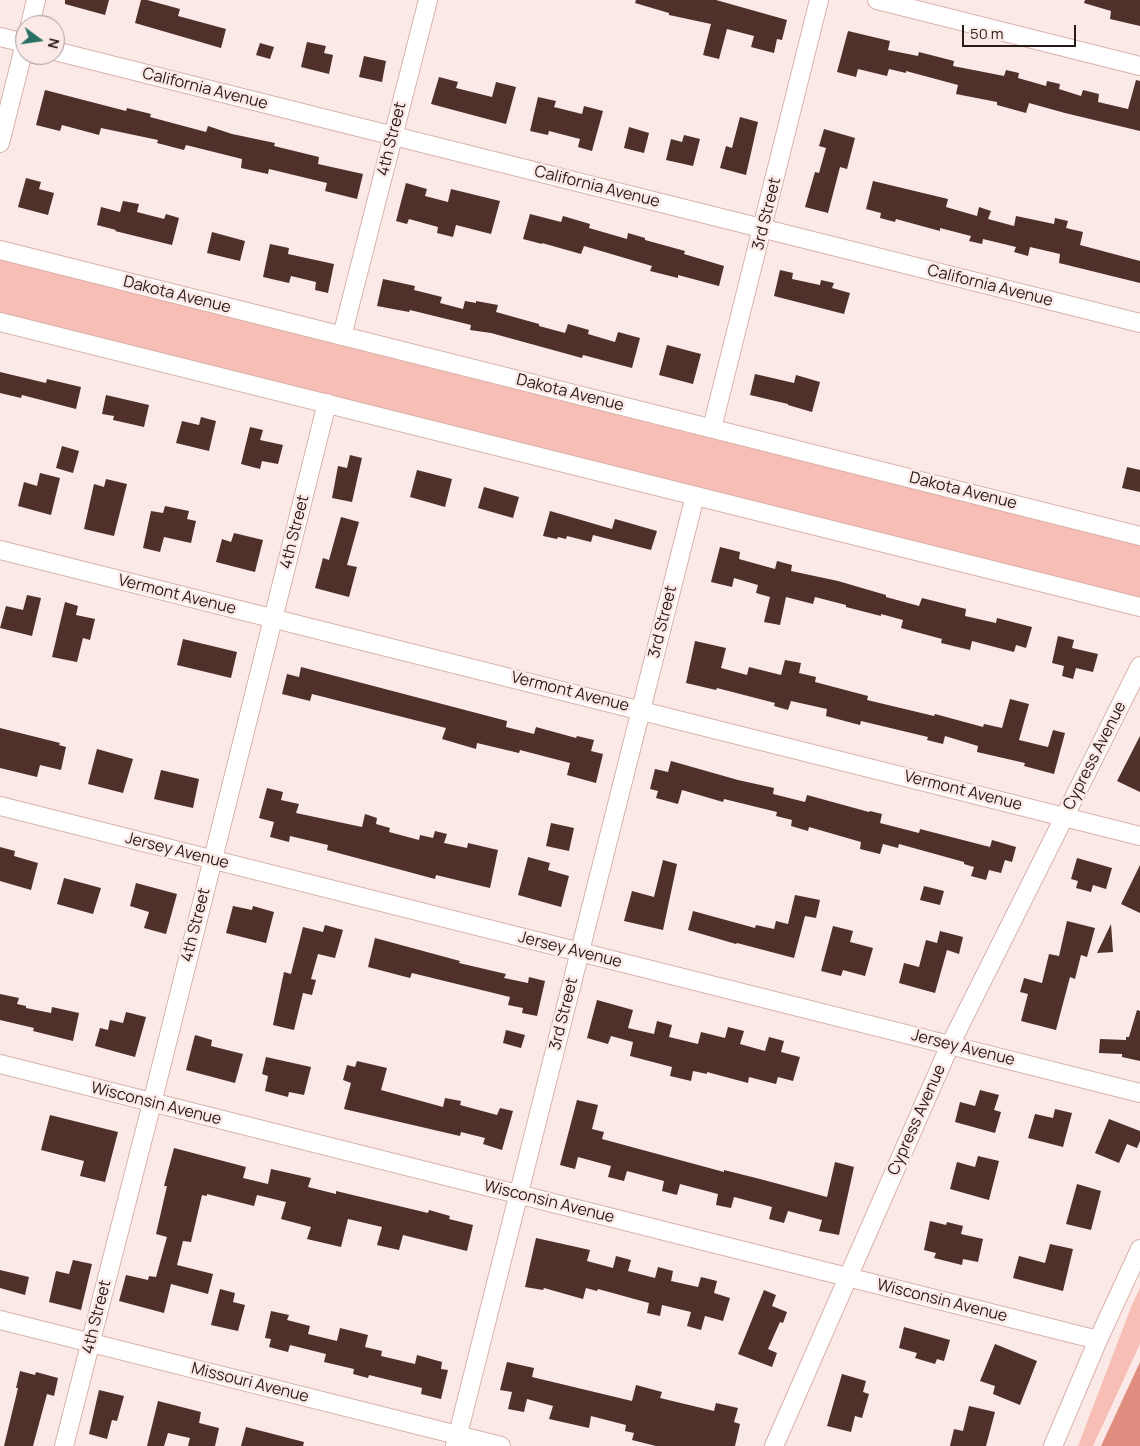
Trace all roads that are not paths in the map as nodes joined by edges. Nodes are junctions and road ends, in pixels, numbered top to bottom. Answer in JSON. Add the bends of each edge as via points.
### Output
{"nodes":[{"id":1,"x":36,"y":0,"type":"edge"},
{"id":2,"x":428,"y":0,"type":"edge"},
{"id":3,"x":819,"y":0,"type":"edge"},
{"id":4,"x":877,"y":0,"type":"edge"},
{"id":5,"x":32,"y":15,"type":"edge"},
{"id":6,"x":0,"y":37,"type":"edge"},
{"id":7,"x":15,"y":41,"type":"edge"},
{"id":8,"x":65,"y":54,"type":"edge"},
{"id":9,"x":20,"y":65,"type":"edge"},
{"id":10,"x":1140,"y":66,"type":"edge"},
{"id":11,"x":393,"y":136,"type":"junction"},
{"id":12,"x":0,"y":143,"type":"edge"},
{"id":13,"x":763,"y":229,"type":"junction"},
{"id":14,"x":0,"y":250,"type":"edge"},
{"id":15,"x":0,"y":322,"type":"edge"},
{"id":16,"x":1140,"y":323,"type":"edge"},
{"id":17,"x":342,"y":336,"type":"junction"},
{"id":18,"x":327,"y":403,"type":"junction"},
{"id":19,"x":712,"y":428,"type":"junction"},
{"id":20,"x":695,"y":496,"type":"junction"},
{"id":21,"x":1140,"y":536,"type":"edge"},
{"id":22,"x":0,"y":550,"type":"edge"},
{"id":23,"x":1140,"y":607,"type":"edge"},
{"id":24,"x":273,"y":619,"type":"junction"},
{"id":25,"x":1140,"y":666,"type":"edge"},
{"id":26,"x":640,"y":710,"type":"junction"},
{"id":27,"x":0,"y":806,"type":"edge"},
{"id":28,"x":1064,"y":817,"type":"junction"},
{"id":29,"x":1140,"y":836,"type":"edge"},
{"id":30,"x":212,"y":860,"type":"junction"},
{"id":31,"x":579,"y":952,"type":"junction"},
{"id":32,"x":950,"y":1045,"type":"junction"},
{"id":33,"x":0,"y":1064,"type":"edge"},
{"id":34,"x":1140,"y":1093,"type":"edge"},
{"id":35,"x":152,"y":1103,"type":"junction"},
{"id":36,"x":518,"y":1195,"type":"junction"},
{"id":37,"x":1140,"y":1249,"type":"edge"},
{"id":38,"x":847,"y":1277,"type":"junction"},
{"id":39,"x":0,"y":1320,"type":"edge"},
{"id":40,"x":1098,"y":1340,"type":"junction"},
{"id":41,"x":91,"y":1343,"type":"junction"},
{"id":42,"x":456,"y":1440,"type":"edge"},
{"id":43,"x":64,"y":1446,"type":"edge"},
{"id":44,"x":501,"y":1446,"type":"edge"},
{"id":45,"x":774,"y":1446,"type":"edge"},
{"id":46,"x":1053,"y":1446,"type":"edge"}],
"edges":[{"from":1,"to":5,"type":"street"},
{"from":2,"to":11,"type":"street","name":"4th Street"},
{"from":3,"to":13,"type":"street","name":"3rd Street"},
{"from":4,"to":10,"type":"street"},
{"from":6,"to":7,"type":"street"},
{"from":8,"to":11,"type":"street","name":"California Avenue"},
{"from":9,"to":12,"type":"street"},
{"from":11,"to":13,"type":"street","name":"California Avenue"},
{"from":11,"to":17,"type":"street","name":"4th Street"},
{"from":13,"to":16,"type":"street","name":"California Avenue"},
{"from":13,"to":19,"type":"street","name":"3rd Street"},
{"from":14,"to":17,"type":"street","name":"Dakota Avenue"},
{"from":15,"to":18,"type":"street"},
{"from":17,"to":19,"type":"street","name":"Dakota Avenue"},
{"from":18,"to":20,"type":"street"},
{"from":18,"to":24,"type":"street","name":"4th Street"},
{"from":19,"to":21,"type":"street","name":"Dakota Avenue"},
{"from":20,"to":23,"type":"street"},
{"from":20,"to":26,"type":"street","name":"3rd Street"},
{"from":22,"to":24,"type":"street","name":"Vermont Avenue"},
{"from":24,"to":26,"type":"street","name":"Vermont Avenue"},
{"from":24,"to":30,"type":"street","name":"4th Street"},
{"from":25,"to":28,"type":"street","name":"Cypress Avenue"},
{"from":26,"to":28,"type":"street","name":"Vermont Avenue"},
{"from":26,"to":31,"type":"street","name":"3rd Street"},
{"from":27,"to":30,"type":"street","name":"Jersey Avenue"},
{"from":28,"to":29,"type":"street","name":"Vermont Avenue"},
{"from":28,"to":32,"type":"street","name":"Cypress Avenue"},
{"from":30,"to":31,"type":"street","name":"Jersey Avenue"},
{"from":30,"to":35,"type":"street","name":"4th Street"},
{"from":31,"to":32,"type":"street","name":"Jersey Avenue"},
{"from":31,"to":36,"type":"street","name":"3rd Street"},
{"from":32,"to":34,"type":"street","name":"Jersey Avenue"},
{"from":32,"to":38,"type":"street","name":"Cypress Avenue"},
{"from":33,"to":35,"type":"street","name":"Wisconsin Avenue"},
{"from":35,"to":36,"type":"street","name":"Wisconsin Avenue"},
{"from":35,"to":41,"type":"street","name":"4th Street"},
{"from":36,"to":38,"type":"street","name":"Wisconsin Avenue"},
{"from":36,"to":42,"type":"street","name":"3rd Street"},
{"from":37,"to":40,"type":"street"},
{"from":38,"to":40,"type":"street","name":"Wisconsin Avenue"},
{"from":38,"to":45,"type":"street","name":"Cypress Avenue"},
{"from":39,"to":41,"type":"street","name":"Missouri Avenue"},
{"from":40,"to":46,"type":"street"},
{"from":41,"to":42,"type":"street","name":"Missouri Avenue"},
{"from":41,"to":43,"type":"street","name":"4th Street"},
{"from":42,"to":44,"type":"street","name":"Missouri Avenue"}]}
